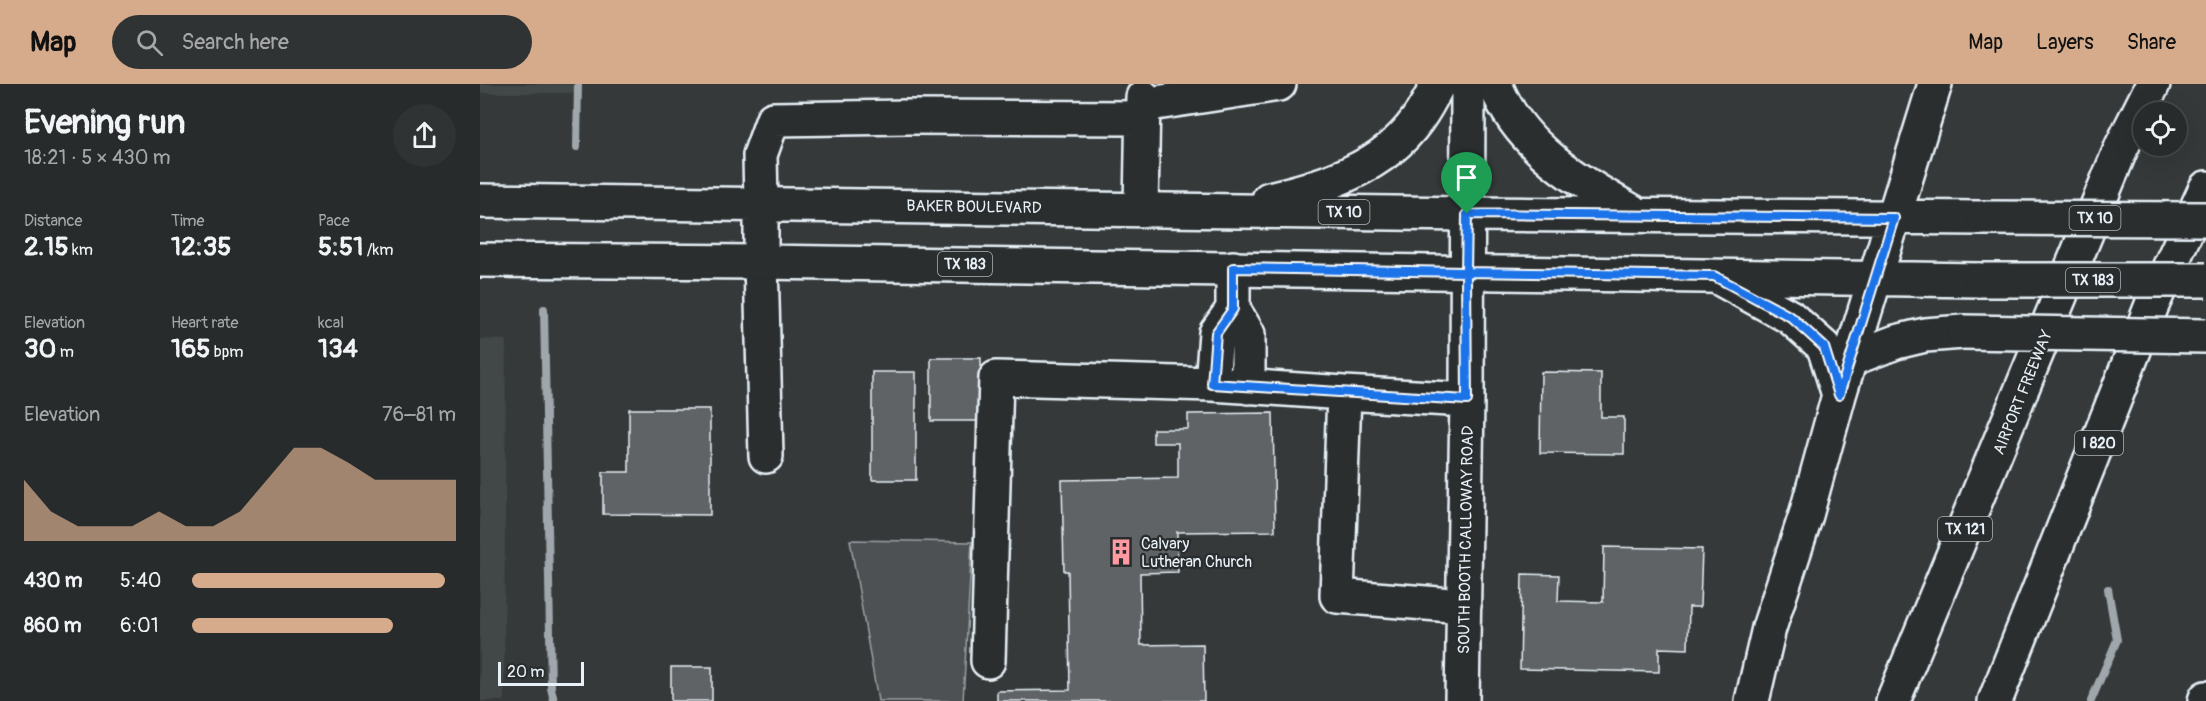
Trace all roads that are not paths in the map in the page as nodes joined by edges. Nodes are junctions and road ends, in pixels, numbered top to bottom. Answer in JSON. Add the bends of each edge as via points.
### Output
{"nodes":[{"id":1,"x":1279,"y":84,"type":"edge"},
{"id":2,"x":1438,"y":84,"type":"edge"},
{"id":3,"x":1468,"y":84,"type":"edge"},
{"id":4,"x":1496,"y":84,"type":"edge"},
{"id":5,"x":1935,"y":84,"type":"edge"},
{"id":6,"x":2153,"y":84,"type":"edge"},
{"id":7,"x":1143,"y":102,"type":"edge"},
{"id":8,"x":2206,"y":188,"type":"edge"},
{"id":9,"x":480,"y":201,"type":"edge"},
{"id":10,"x":761,"y":203,"type":"junction"},
{"id":11,"x":1141,"y":209,"type":"junction"},
{"id":12,"x":1220,"y":210,"type":"junction"},
{"id":13,"x":1467,"y":214,"type":"junction"},
{"id":14,"x":1640,"y":215,"type":"junction"},
{"id":15,"x":1894,"y":218,"type":"junction"},
{"id":16,"x":2206,"y":219,"type":"edge"},
{"id":17,"x":480,"y":260,"type":"edge"},
{"id":18,"x":761,"y":262,"type":"junction"},
{"id":19,"x":1233,"y":268,"type":"junction"},
{"id":20,"x":1466,"y":272,"type":"junction"},
{"id":21,"x":1714,"y":276,"type":"junction"},
{"id":22,"x":1875,"y":278,"type":"junction"},
{"id":23,"x":2206,"y":280,"type":"edge"},
{"id":24,"x":1233,"y":309,"type":"junction"},
{"id":25,"x":2206,"y":336,"type":"edge"},
{"id":26,"x":1851,"y":359,"type":"junction"},
{"id":27,"x":1212,"y":384,"type":"junction"},
{"id":28,"x":1248,"y":387,"type":"junction"},
{"id":29,"x":1344,"y":393,"type":"junction"},
{"id":30,"x":1839,"y":395,"type":"junction"},
{"id":31,"x":1467,"y":400,"type":"junction"},
{"id":32,"x":766,"y":456,"type":"dead end"},
{"id":33,"x":1464,"y":606,"type":"junction"},
{"id":34,"x":988,"y":661,"type":"dead end"},
{"id":35,"x":1461,"y":701,"type":"edge"},
{"id":36,"x":1752,"y":701,"type":"edge"},
{"id":37,"x":1893,"y":701,"type":"edge"},
{"id":38,"x":1995,"y":701,"type":"edge"}],
"edges":[{"from":1,"to":7,"type":"main road"},
{"from":2,"to":12,"type":"main road","via":[[1416,121],[1390,148],[1351,174],[1310,190]]},
{"from":3,"to":13,"type":"main road","name":"SOUTH BOOTH CALLOWAY ROAD"},
{"from":4,"to":14,"type":"main road","via":[[1502,100],[1530,139],[1587,187]]},
{"from":5,"to":15,"type":"main road"},
{"from":6,"to":37,"type":"main road","name":"AIRPORT FREEWAY","number":"TX 121","via":[[2122,146]]},
{"from":7,"to":10,"type":"main road","via":[[908,117],[773,119],[760,155]]},
{"from":7,"to":11,"type":"main road"},
{"from":8,"to":38,"type":"main road","number":"I 820","via":[[2152,305]]},
{"from":9,"to":10,"type":"main road","name":"BAKER BOULEVARD"},
{"from":10,"to":11,"type":"main road","name":"BAKER BOULEVARD"},
{"from":10,"to":18,"type":"main road"},
{"from":11,"to":12,"type":"main road","name":"BAKER BOULEVARD"},
{"from":12,"to":13,"type":"main road","name":"BAKER BOULEVARD","number":"TX 10"},
{"from":13,"to":14,"type":"main road","number":"TX 10"},
{"from":13,"to":20,"type":"main road","name":"SOUTH BOOTH CALLOWAY ROAD"},
{"from":14,"to":15,"type":"main road","number":"TX 10"},
{"from":15,"to":16,"type":"main road","number":"TX 10","bridge":true},
{"from":15,"to":22,"type":"main road"},
{"from":17,"to":18,"type":"main road","number":"TX 183"},
{"from":18,"to":19,"type":"main road","number":"TX 183"},
{"from":18,"to":32,"type":"main road"},
{"from":19,"to":20,"type":"main road","number":"TX 183"},
{"from":19,"to":24,"type":"main road"},
{"from":20,"to":21,"type":"main road","number":"TX 183"},
{"from":20,"to":31,"type":"main road","name":"SOUTH BOOTH CALLOWAY ROAD"},
{"from":21,"to":22,"type":"main road","number":"TX 183"},
{"from":21,"to":30,"type":"main road","via":[[1791,317],[1824,347]]},
{"from":22,"to":23,"type":"main road","number":"TX 183","bridge":true},
{"from":22,"to":26,"type":"main road"},
{"from":24,"to":27,"type":"main road","via":[[1216,333]]},
{"from":24,"to":28,"type":"main road","via":[[1248,334]]},
{"from":25,"to":26,"type":"main road","bridge":true,"via":[[1963,332],[1924,335]]},
{"from":26,"to":30,"type":"main road"},
{"from":27,"to":28,"type":"main road"},
{"from":27,"to":34,"type":"main road","via":[[996,378]]},
{"from":28,"to":29,"type":"main road"},
{"from":29,"to":31,"type":"main road"},
{"from":29,"to":33,"type":"main road","via":[[1337,596]]},
{"from":30,"to":36,"type":"main road","via":[[1769,628]]},
{"from":31,"to":33,"type":"main road","name":"SOUTH BOOTH CALLOWAY ROAD"},
{"from":33,"to":35,"type":"main road","name":"SOUTH BOOTH CALLOWAY ROAD"}]}
